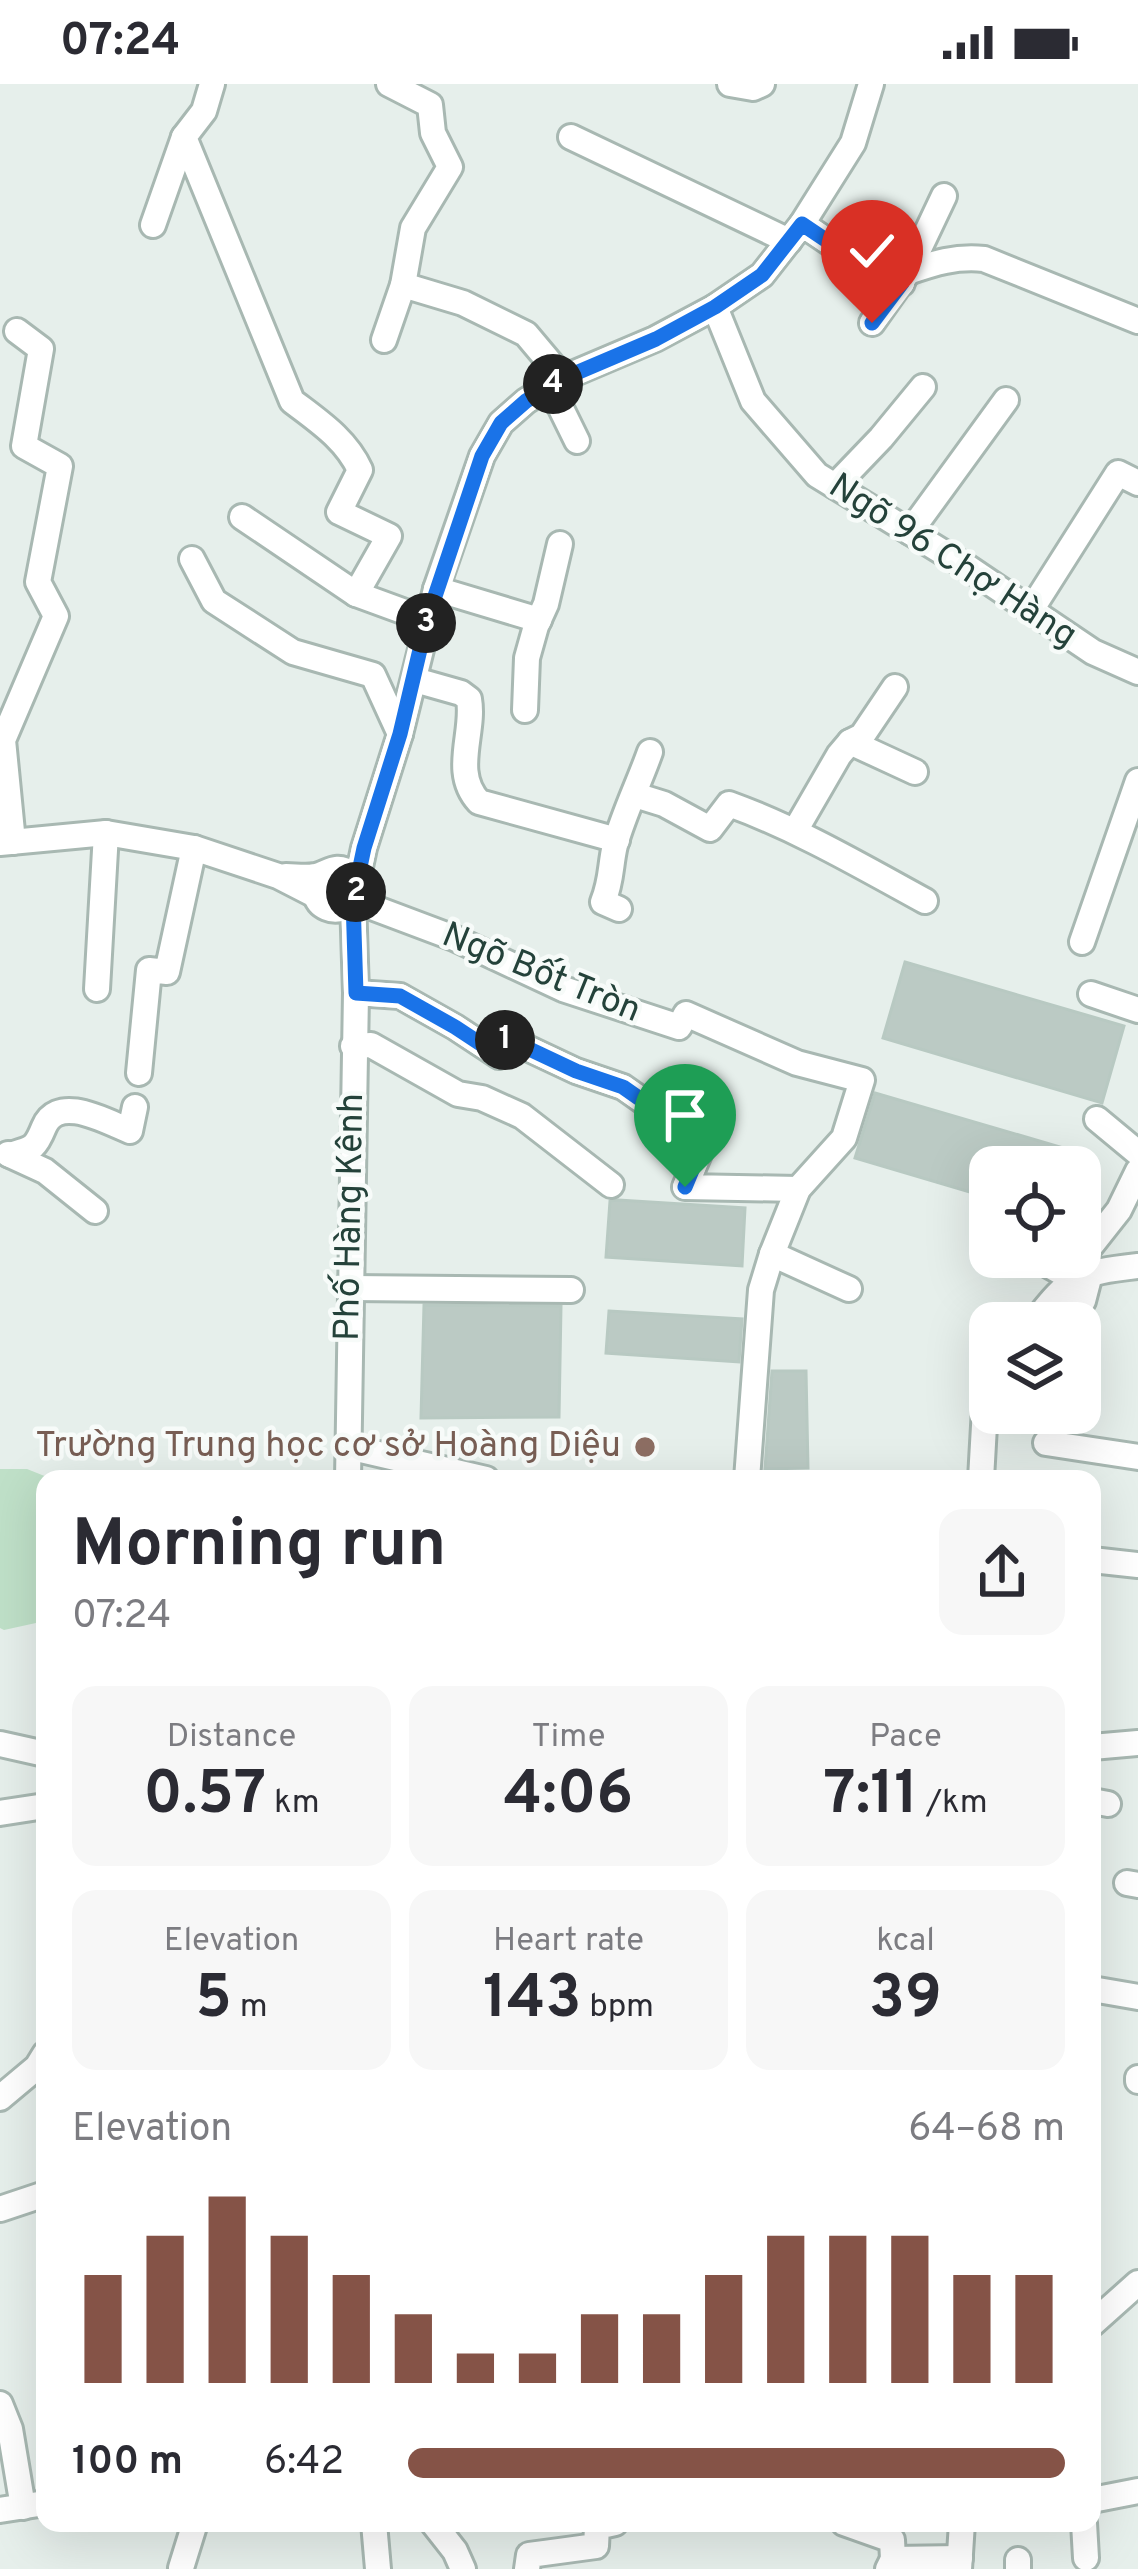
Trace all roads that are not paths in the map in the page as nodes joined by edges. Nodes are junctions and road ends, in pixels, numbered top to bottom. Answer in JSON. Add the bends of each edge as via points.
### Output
{"nodes":[{"id":1,"x":212,"y":84,"type":"edge"},
{"id":2,"x":388,"y":84,"type":"edge"},
{"id":3,"x":730,"y":84,"type":"edge"},
{"id":4,"x":762,"y":84,"type":"edge"},
{"id":5,"x":872,"y":84,"type":"edge"},
{"id":6,"x":184,"y":137,"type":"junction"},
{"id":7,"x":571,"y":137,"type":"dead end"},
{"id":8,"x":944,"y":196,"type":"dead end"},
{"id":9,"x":153,"y":225,"type":"dead end"},
{"id":10,"x":795,"y":232,"type":"junction"},
{"id":11,"x":905,"y":277,"type":"junction"},
{"id":12,"x":403,"y":285,"type":"junction"},
{"id":13,"x":715,"y":307,"type":"junction"},
{"id":14,"x":1138,"y":321,"type":"edge"},
{"id":15,"x":872,"y":323,"type":"dead end"},
{"id":16,"x":17,"y":331,"type":"dead end"},
{"id":17,"x":385,"y":340,"type":"dead end"},
{"id":18,"x":556,"y":382,"type":"junction"},
{"id":19,"x":923,"y":387,"type":"dead end"},
{"id":20,"x":1006,"y":400,"type":"dead end"},
{"id":21,"x":577,"y":440,"type":"dead end"},
{"id":22,"x":1138,"y":483,"type":"edge"},
{"id":23,"x":835,"y":486,"type":"junction"},
{"id":24,"x":242,"y":517,"type":"dead end"},
{"id":25,"x":910,"y":532,"type":"junction"},
{"id":26,"x":560,"y":544,"type":"dead end"},
{"id":27,"x":192,"y":559,"type":"dead end"},
{"id":28,"x":436,"y":590,"type":"junction"},
{"id":29,"x":356,"y":594,"type":"junction"},
{"id":30,"x":1031,"y":610,"type":"junction"},
{"id":31,"x":427,"y":620,"type":"junction"},
{"id":32,"x":539,"y":620,"type":"junction"},
{"id":33,"x":1138,"y":672,"type":"edge"},
{"id":34,"x":415,"y":680,"type":"junction"},
{"id":35,"x":895,"y":687,"type":"dead end"},
{"id":36,"x":525,"y":710,"type":"dead end"},
{"id":37,"x":400,"y":734,"type":"junction"},
{"id":38,"x":850,"y":742,"type":"junction"},
{"id":39,"x":650,"y":752,"type":"dead end"},
{"id":40,"x":915,"y":772,"type":"dead end"},
{"id":41,"x":1138,"y":781,"type":"edge"},
{"id":42,"x":635,"y":795,"type":"junction"},
{"id":43,"x":795,"y":831,"type":"junction"},
{"id":44,"x":106,"y":832,"type":"junction"},
{"id":45,"x":616,"y":840,"type":"junction"},
{"id":46,"x":6,"y":843,"type":"edge"},
{"id":47,"x":194,"y":848,"type":"junction"},
{"id":48,"x":336,"y":890,"type":"junction"},
{"id":49,"x":926,"y":901,"type":"dead end"},
{"id":50,"x":619,"y":909,"type":"dead end"},
{"id":51,"x":1082,"y":942,"type":"dead end"},
{"id":52,"x":98,"y":989,"type":"dead end"},
{"id":53,"x":356,"y":993,"type":"junction"},
{"id":54,"x":1090,"y":994,"type":"dead end"},
{"id":55,"x":1138,"y":1010,"type":"edge"},
{"id":56,"x":353,"y":1046,"type":"junction"},
{"id":57,"x":139,"y":1072,"type":"dead end"},
{"id":58,"x":135,"y":1107,"type":"dead end"},
{"id":59,"x":1097,"y":1119,"type":"dead end"},
{"id":60,"x":5,"y":1153,"type":"edge"},
{"id":61,"x":1138,"y":1154,"type":"edge"},
{"id":62,"x":1138,"y":1171,"type":"edge"},
{"id":63,"x":611,"y":1185,"type":"dead end"},
{"id":64,"x":798,"y":1190,"type":"junction"},
{"id":65,"x":95,"y":1211,"type":"dead end"},
{"id":66,"x":1101,"y":1233,"type":"edge"},
{"id":67,"x":1138,"y":1242,"type":"edge"},
{"id":68,"x":772,"y":1254,"type":"junction"},
{"id":69,"x":1138,"y":1266,"type":"edge"},
{"id":70,"x":1101,"y":1273,"type":"edge"},
{"id":71,"x":1080,"y":1278,"type":"edge"},
{"id":72,"x":1082,"y":1278,"type":"edge"},
{"id":73,"x":351,"y":1288,"type":"junction"},
{"id":74,"x":849,"y":1289,"type":"dead end"},
{"id":75,"x":572,"y":1290,"type":"dead end"},
{"id":76,"x":1050,"y":1302,"type":"edge"},
{"id":77,"x":1074,"y":1302,"type":"edge"},
{"id":78,"x":984,"y":1434,"type":"edge"},
{"id":79,"x":1046,"y":1443,"type":"dead end"},
{"id":80,"x":348,"y":1447,"type":"junction"},
{"id":81,"x":1138,"y":1456,"type":"edge"},
{"id":82,"x":348,"y":1470,"type":"edge"},
{"id":83,"x":431,"y":1470,"type":"edge"},
{"id":84,"x":748,"y":1470,"type":"edge"},
{"id":85,"x":982,"y":1470,"type":"edge"},
{"id":86,"x":1101,"y":1561,"type":"edge"},
{"id":87,"x":1138,"y":1565,"type":"edge"},
{"id":88,"x":1138,"y":1743,"type":"edge"},
{"id":89,"x":0,"y":1744,"type":"edge"},
{"id":90,"x":1101,"y":1746,"type":"edge"},
{"id":91,"x":36,"y":1752,"type":"edge"},
{"id":92,"x":36,"y":1807,"type":"edge"},
{"id":93,"x":0,"y":1813,"type":"edge"},
{"id":94,"x":1101,"y":1991,"type":"edge"},
{"id":95,"x":1138,"y":1997,"type":"edge"},
{"id":96,"x":36,"y":2068,"type":"edge"},
{"id":97,"x":0,"y":2098,"type":"edge"},
{"id":98,"x":36,"y":2197,"type":"edge"},
{"id":99,"x":0,"y":2209,"type":"edge"},
{"id":100,"x":1138,"y":2283,"type":"edge"},
{"id":101,"x":1101,"y":2316,"type":"edge"},
{"id":102,"x":0,"y":2404,"type":"edge"},
{"id":103,"x":1138,"y":2491,"type":"edge"},
{"id":104,"x":1101,"y":2498,"type":"edge"},
{"id":105,"x":23,"y":2507,"type":"edge"},
{"id":106,"x":192,"y":2532,"type":"edge"},
{"id":107,"x":375,"y":2532,"type":"edge"},
{"id":108,"x":440,"y":2532,"type":"edge"},
{"id":109,"x":597,"y":2532,"type":"edge"},
{"id":110,"x":869,"y":2532,"type":"edge"},
{"id":111,"x":961,"y":2532,"type":"edge"},
{"id":112,"x":1085,"y":2532,"type":"edge"},
{"id":113,"x":1086,"y":2558,"type":"dead end"},
{"id":114,"x":959,"y":2563,"type":"edge"},
{"id":115,"x":891,"y":2564,"type":"edge"},
{"id":116,"x":181,"y":2568,"type":"edge"},
{"id":117,"x":378,"y":2569,"type":"edge"},
{"id":118,"x":463,"y":2569,"type":"edge"},
{"id":119,"x":526,"y":2569,"type":"edge"}],
"edges":[{"from":1,"to":6,"type":"street"},
{"from":2,"to":12,"type":"street","via":[[430,105],[450,167],[413,228]]},
{"from":3,"to":4,"type":"street"},
{"from":5,"to":10,"type":"street","via":[[853,143]]},
{"from":6,"to":9,"type":"street"},
{"from":6,"to":29,"type":"street","via":[[292,401],[327,427],[360,470],[340,512],[389,536]]},
{"from":7,"to":10,"type":"street"},
{"from":8,"to":11,"type":"street"},
{"from":10,"to":11,"type":"street"},
{"from":10,"to":13,"type":"street","via":[[762,275]]},
{"from":11,"to":14,"type":"street","via":[[938,262],[984,260]]},
{"from":11,"to":15,"type":"street"},
{"from":12,"to":17,"type":"street"},
{"from":12,"to":18,"type":"street","via":[[526,334]]},
{"from":13,"to":18,"type":"street"},
{"from":13,"to":23,"type":"street","name":"Ngõ 96 Chợ Hàng","via":[[753,401]]},
{"from":16,"to":46,"type":"street","via":[[41,349],[24,446],[60,466],[38,582],[56,616],[3,740]]},
{"from":18,"to":21,"type":"street"},
{"from":18,"to":28,"type":"street","via":[[501,423]]},
{"from":19,"to":23,"type":"street"},
{"from":20,"to":25,"type":"street"},
{"from":22,"to":30,"type":"street","via":[[1118,473]]},
{"from":23,"to":25,"type":"street","name":"Ngõ 96 Chợ Hàng"},
{"from":24,"to":29,"type":"street"},
{"from":25,"to":30,"type":"street","name":"Ngõ 96 Chợ Hàng"},
{"from":26,"to":32,"type":"street"},
{"from":27,"to":37,"type":"street","via":[[214,601],[293,652],[373,675]]},
{"from":28,"to":31,"type":"street"},
{"from":28,"to":32,"type":"street"},
{"from":29,"to":31,"type":"street"},
{"from":30,"to":33,"type":"street","name":"Ngõ 96 Chợ Hàng"},
{"from":31,"to":34,"type":"street"},
{"from":32,"to":36,"type":"street","via":[[527,658]]},
{"from":34,"to":37,"type":"street"},
{"from":34,"to":45,"type":"street","via":[[469,699],[467,783],[479,802]]},
{"from":35,"to":38,"type":"street"},
{"from":37,"to":48,"type":"street","via":[[364,848]]},
{"from":38,"to":40,"type":"street"},
{"from":38,"to":43,"type":"street"},
{"from":39,"to":42,"type":"street"},
{"from":41,"to":51,"type":"street"},
{"from":42,"to":43,"type":"street","via":[[710,829],[729,804]]},
{"from":42,"to":45,"type":"street"},
{"from":43,"to":49,"type":"street"},
{"from":44,"to":46,"type":"street"},
{"from":44,"to":47,"type":"street"},
{"from":44,"to":52,"type":"street"},
{"from":45,"to":50,"type":"street","via":[[603,902]]},
{"from":47,"to":48,"type":"street"},
{"from":47,"to":57,"type":"street","via":[[166,972],[149,970]]},
{"from":48,"to":53,"type":"street","name":"Phố Hàng Kênh","via":[[356,954]]},
{"from":48,"to":64,"type":"street","name":"Ngõ Bốt Tròn","via":[[562,989],[679,1028],[686,1014],[797,1063],[862,1080],[844,1138]]},
{"from":53,"to":56,"type":"street","name":"Phố Hàng Kênh"},
{"from":53,"to":64,"type":"street","via":[[400,996],[499,1056],[506,1038],[623,1087],[705,1139],[685,1187]]},
{"from":54,"to":55,"type":"street"},
{"from":56,"to":63,"type":"street","via":[[370,1045],[458,1094],[522,1116]]},
{"from":56,"to":73,"type":"street","name":"Phố Hàng Kênh"},
{"from":58,"to":60,"type":"street","via":[[130,1131],[66,1110],[45,1123],[34,1148]]},
{"from":59,"to":61,"type":"street"},
{"from":60,"to":65,"type":"street"},
{"from":62,"to":66,"type":"street"},
{"from":64,"to":68,"type":"street","name":"Ngõ Bốt Tròn"},
{"from":67,"to":69,"type":"street"},
{"from":68,"to":74,"type":"street"},
{"from":68,"to":84,"type":"street","name":"Ngõ Bốt Tròn","via":[[761,1290]]},
{"from":69,"to":70,"type":"street"},
{"from":71,"to":76,"type":"street"},
{"from":72,"to":77,"type":"street","via":[[1083,1301]]},
{"from":73,"to":75,"type":"street"},
{"from":73,"to":80,"type":"street","name":"Phố Hàng Kênh"},
{"from":78,"to":85,"type":"street"},
{"from":79,"to":81,"type":"street"},
{"from":80,"to":82,"type":"street","name":"Phố Hàng Kênh"},
{"from":80,"to":83,"type":"street"},
{"from":86,"to":87,"type":"street"},
{"from":88,"to":90,"type":"street"},
{"from":89,"to":91,"type":"street"},
{"from":92,"to":93,"type":"street"},
{"from":94,"to":95,"type":"street"},
{"from":96,"to":97,"type":"street"},
{"from":98,"to":99,"type":"street"},
{"from":100,"to":101,"type":"street"},
{"from":102,"to":105,"type":"street"},
{"from":103,"to":104,"type":"street"},
{"from":106,"to":116,"type":"street"},
{"from":107,"to":117,"type":"street"},
{"from":108,"to":118,"type":"street"},
{"from":109,"to":119,"type":"street","via":[[596,2546],[530,2554]]},
{"from":110,"to":115,"type":"street","via":[[892,2540]]},
{"from":111,"to":114,"type":"street"},
{"from":112,"to":113,"type":"street"},
{"from":114,"to":115,"type":"street"}]}
